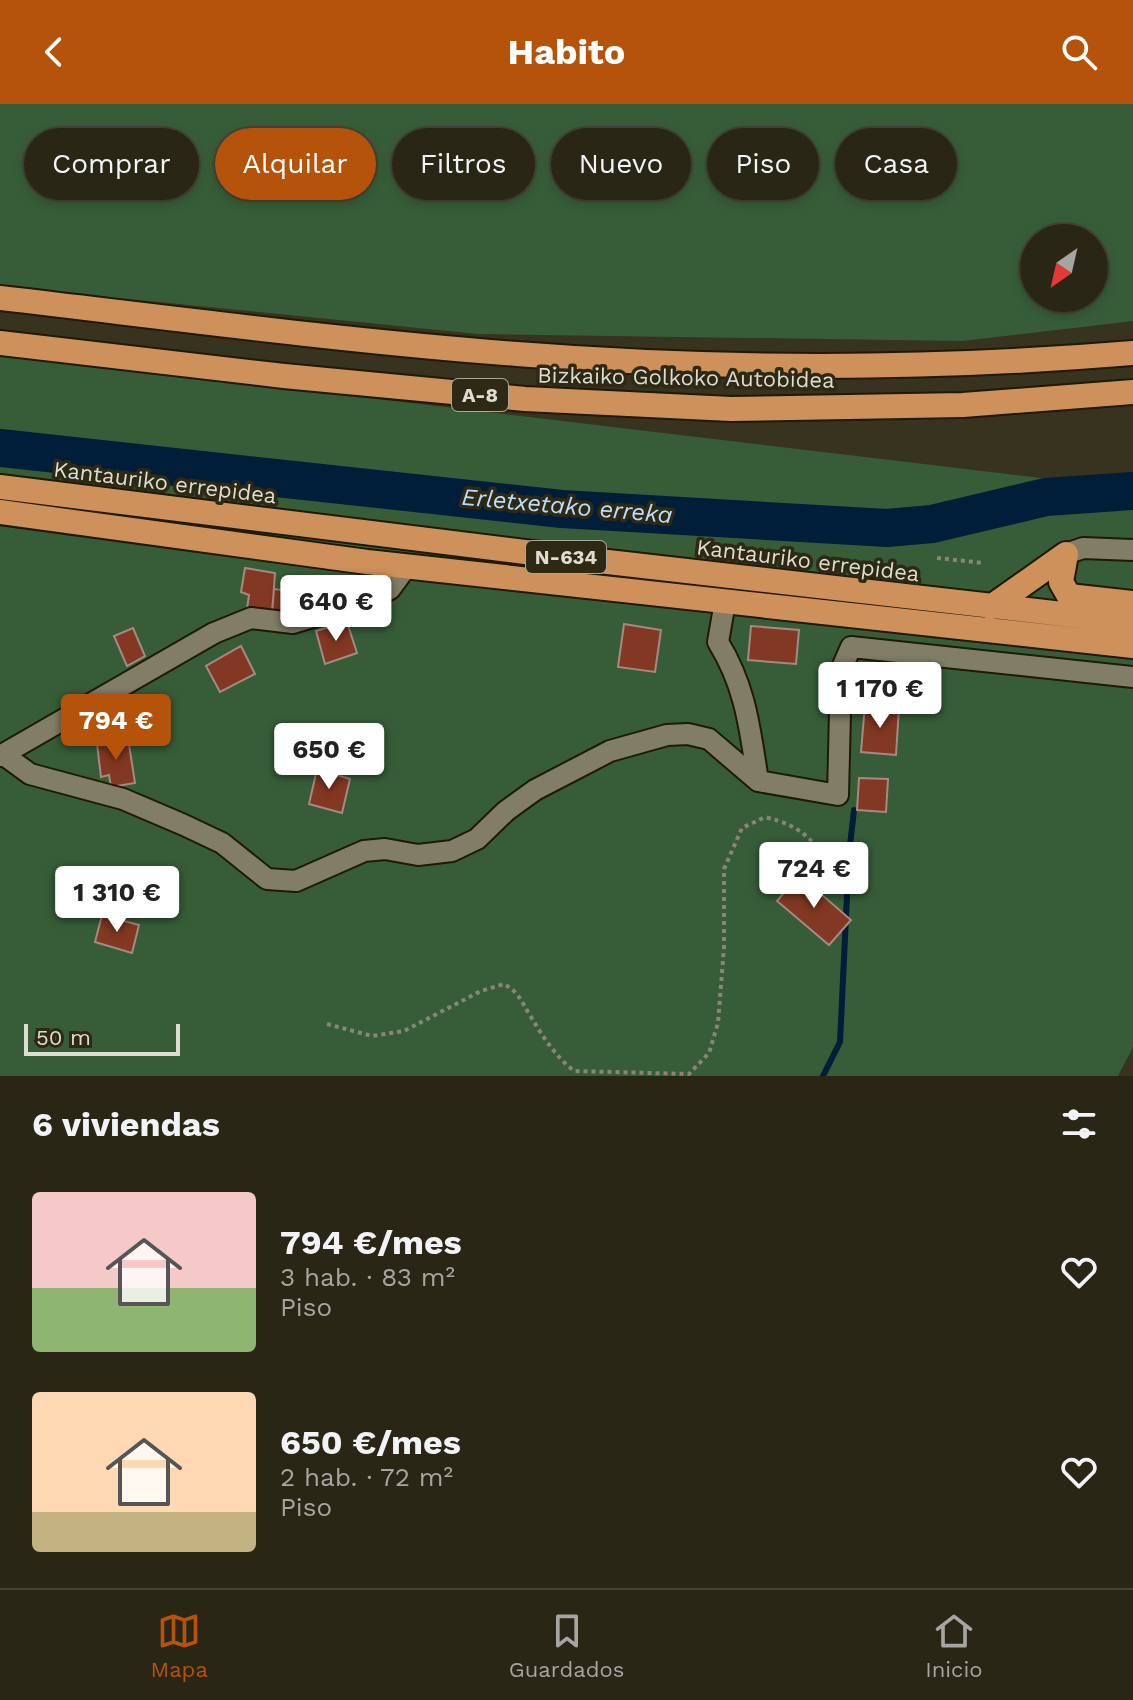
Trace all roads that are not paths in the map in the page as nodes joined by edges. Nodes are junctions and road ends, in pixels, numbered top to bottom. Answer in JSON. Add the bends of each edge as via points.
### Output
{"nodes":[{"id":1,"x":0,"y":298,"type":"edge"},
{"id":2,"x":0,"y":343,"type":"edge"},
{"id":3,"x":1133,"y":353,"type":"edge"},
{"id":4,"x":1133,"y":392,"type":"edge"},
{"id":5,"x":0,"y":487,"type":"edge"},
{"id":6,"x":0,"y":512,"type":"edge"},
{"id":7,"x":1133,"y":550,"type":"edge"},
{"id":8,"x":1066,"y":554,"type":"junction"},
{"id":9,"x":407,"y":566,"type":"junction"},
{"id":10,"x":725,"y":602,"type":"junction"},
{"id":11,"x":1133,"y":603,"type":"edge"},
{"id":12,"x":991,"y":607,"type":"junction"},
{"id":13,"x":1133,"y":622,"type":"edge"},
{"id":14,"x":1133,"y":646,"type":"edge"},
{"id":15,"x":1133,"y":677,"type":"edge"},
{"id":16,"x":2,"y":756,"type":"edge"},
{"id":17,"x":758,"y":781,"type":"junction"}],
"edges":[{"from":1,"to":3,"type":"highway","name":"Bizkaiko Golkoko Autobidea","number":"A-8","via":[[407,345],[634,362],[913,365]]},
{"from":2,"to":4,"type":"highway","name":"Bizkaiko Golkoko Autobidea","number":"A-8","via":[[525,399],[731,409],[963,405]]},
{"from":5,"to":12,"type":"highway","name":"Kantauriko errepidea","number":"N-634"},
{"from":6,"to":9,"type":"highway","number":"N-634"},
{"from":7,"to":8,"type":"street","via":[[1083,548]]},
{"from":8,"to":11,"type":"highway","via":[[1061,582],[1069,596]]},
{"from":8,"to":12,"type":"highway"},
{"from":9,"to":10,"type":"highway","number":"N-634"},
{"from":9,"to":16,"type":"street","via":[[390,589],[362,602],[293,623],[251,618],[214,633]]},
{"from":10,"to":14,"type":"highway","number":"N-634"},
{"from":10,"to":17,"type":"street","via":[[718,642],[744,697]]},
{"from":12,"to":13,"type":"highway","name":"Kantauriko errepidea","number":"N-634"},
{"from":15,"to":17,"type":"street","via":[[851,647],[841,670],[838,795]]},
{"from":16,"to":17,"type":"street","via":[[30,774],[123,799],[184,825],[222,843],[267,879],[296,881],[364,851],[452,851],[477,839],[535,790],[610,751],[667,735],[709,739]]}]}
